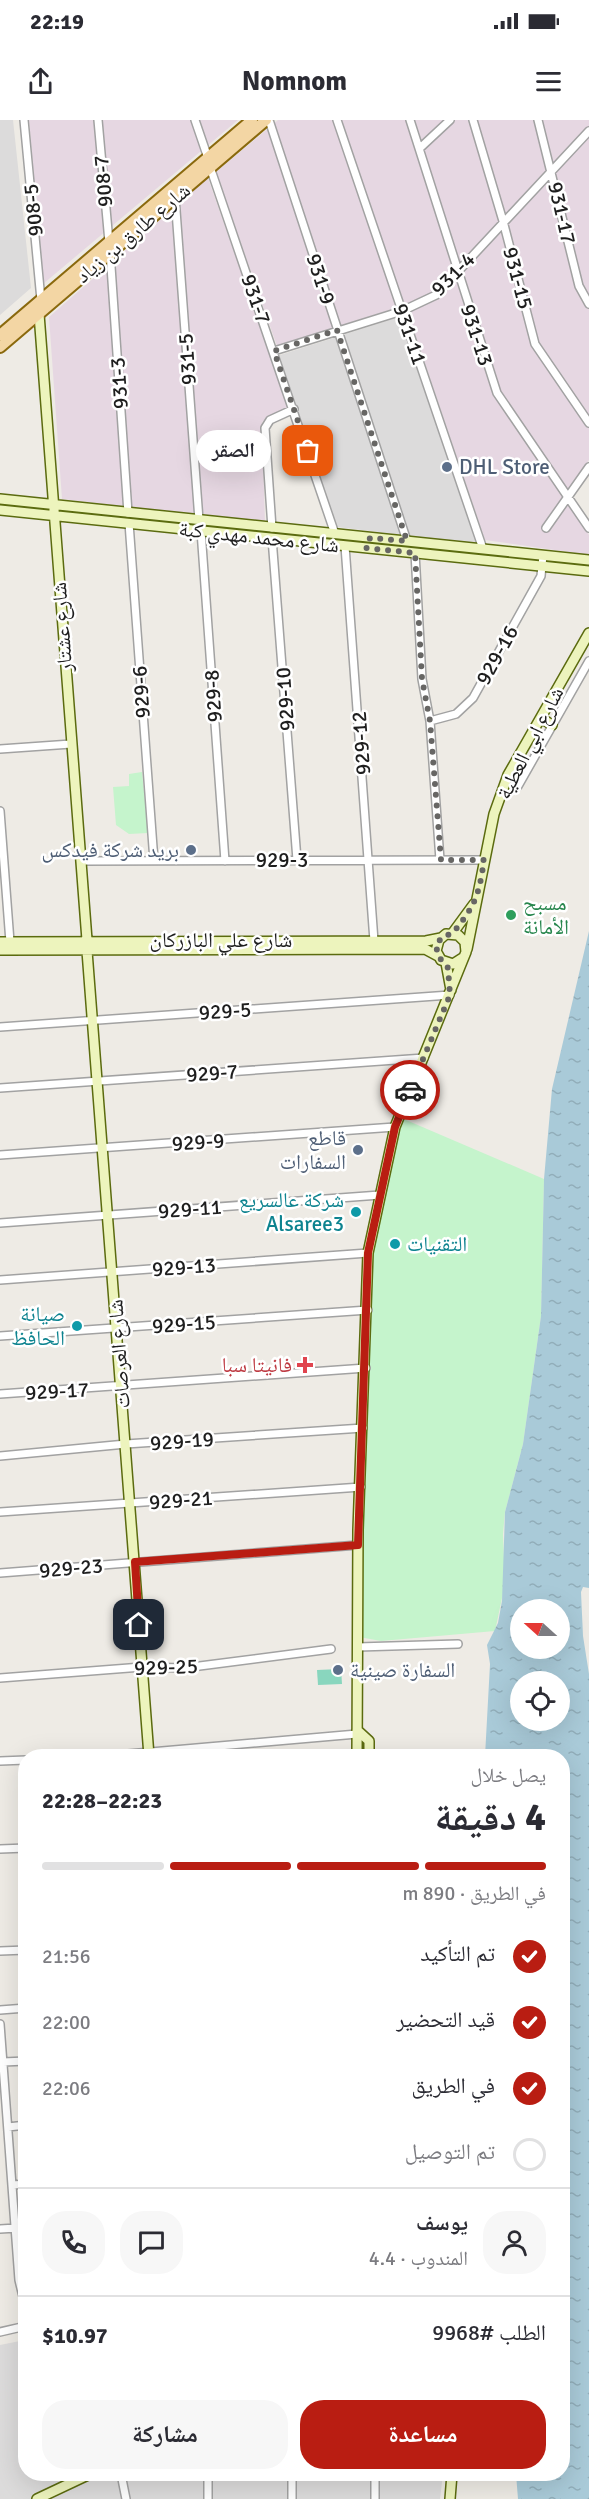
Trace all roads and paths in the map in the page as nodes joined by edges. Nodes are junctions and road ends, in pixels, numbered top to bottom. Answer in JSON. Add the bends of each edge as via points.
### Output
{"nodes":[{"id":1,"x":24,"y":120,"type":"edge"},
{"id":2,"x":98,"y":120,"type":"edge"},
{"id":3,"x":195,"y":120,"type":"edge"},
{"id":4,"x":252,"y":120,"type":"edge"},
{"id":5,"x":267,"y":120,"type":"edge"},
{"id":6,"x":337,"y":120,"type":"edge"},
{"id":7,"x":410,"y":120,"type":"edge"},
{"id":8,"x":450,"y":120,"type":"edge"},
{"id":9,"x":473,"y":120,"type":"edge"},
{"id":10,"x":538,"y":120,"type":"edge"},
{"id":11,"x":589,"y":131,"type":"edge"},
{"id":12,"x":420,"y":148,"type":"junction"},
{"id":13,"x":209,"y":163,"type":"junction"},
{"id":14,"x":552,"y":170,"type":"junction"},
{"id":15,"x":175,"y":197,"type":"junction"},
{"id":16,"x":503,"y":221,"type":"junction"},
{"id":17,"x":110,"y":247,"type":"junction"},
{"id":18,"x":457,"y":272,"type":"junction"},
{"id":19,"x":41,"y":300,"type":"junction"},
{"id":20,"x":589,"y":304,"type":"edge"},
{"id":21,"x":402,"y":311,"type":"junction"},
{"id":22,"x":39,"y":314,"type":"junction"},
{"id":23,"x":337,"y":330,"type":"junction"},
{"id":24,"x":0,"y":335,"type":"edge"},
{"id":25,"x":0,"y":346,"type":"edge"},
{"id":26,"x":274,"y":351,"type":"junction"},
{"id":27,"x":294,"y":409,"type":"junction"},
{"id":28,"x":589,"y":423,"type":"edge"},
{"id":29,"x":589,"y":467,"type":"edge"},
{"id":30,"x":568,"y":497,"type":"junction"},
{"id":31,"x":0,"y":499,"type":"edge"},
{"id":32,"x":0,"y":510,"type":"edge"},
{"id":33,"x":54,"y":510,"type":"junction"},
{"id":34,"x":128,"y":513,"type":"junction"},
{"id":35,"x":199,"y":520,"type":"junction"},
{"id":36,"x":155,"y":521,"type":"junction"},
{"id":37,"x":129,"y":523,"type":"junction"},
{"id":38,"x":546,"y":528,"type":"dead end"},
{"id":39,"x":589,"y":528,"type":"edge"},
{"id":40,"x":201,"y":531,"type":"junction"},
{"id":41,"x":272,"y":533,"type":"junction"},
{"id":42,"x":335,"y":534,"type":"junction"},
{"id":43,"x":370,"y":538,"type":"junction"},
{"id":44,"x":407,"y":541,"type":"junction"},
{"id":45,"x":345,"y":546,"type":"junction"},
{"id":46,"x":366,"y":548,"type":"junction"},
{"id":47,"x":483,"y":549,"type":"junction"},
{"id":48,"x":415,"y":553,"type":"junction"},
{"id":49,"x":543,"y":555,"type":"junction"},
{"id":50,"x":589,"y":560,"type":"edge"},
{"id":51,"x":542,"y":567,"type":"junction"},
{"id":52,"x":589,"y":571,"type":"edge"},
{"id":53,"x":589,"y":633,"type":"edge"},
{"id":54,"x":589,"y":661,"type":"edge"},
{"id":55,"x":541,"y":718,"type":"junction"},
{"id":56,"x":430,"y":721,"type":"junction"},
{"id":57,"x":552,"y":725,"type":"junction"},
{"id":58,"x":71,"y":744,"type":"junction"},
{"id":59,"x":0,"y":749,"type":"edge"},
{"id":60,"x":518,"y":786,"type":"dead end"},
{"id":61,"x":0,"y":811,"type":"edge"},
{"id":62,"x":297,"y":860,"type":"junction"},
{"id":63,"x":370,"y":860,"type":"junction"},
{"id":64,"x":441,"y":860,"type":"junction"},
{"id":65,"x":484,"y":860,"type":"junction"},
{"id":66,"x":81,"y":861,"type":"junction"},
{"id":67,"x":154,"y":861,"type":"junction"},
{"id":68,"x":225,"y":861,"type":"junction"},
{"id":69,"x":479,"y":894,"type":"junction"},
{"id":70,"x":452,"y":934,"type":"junction"},
{"id":71,"x":441,"y":938,"type":"junction"},
{"id":72,"x":87,"y":940,"type":"junction"},
{"id":73,"x":374,"y":940,"type":"junction"},
{"id":74,"x":5,"y":942,"type":"edge"},
{"id":75,"x":0,"y":950,"type":"edge"},
{"id":76,"x":87,"y":951,"type":"junction"},
{"id":77,"x":465,"y":954,"type":"junction"},
{"id":78,"x":438,"y":956,"type":"junction"},
{"id":79,"x":446,"y":963,"type":"junction"},
{"id":80,"x":450,"y":995,"type":"junction"},
{"id":81,"x":93,"y":1021,"type":"junction"},
{"id":82,"x":0,"y":1027,"type":"edge"},
{"id":83,"x":424,"y":1058,"type":"junction"},
{"id":84,"x":98,"y":1081,"type":"junction"},
{"id":85,"x":0,"y":1088,"type":"edge"},
{"id":86,"x":395,"y":1127,"type":"junction"},
{"id":87,"x":103,"y":1149,"type":"junction"},
{"id":88,"x":0,"y":1155,"type":"edge"},
{"id":89,"x":380,"y":1195,"type":"junction"},
{"id":90,"x":108,"y":1215,"type":"junction"},
{"id":91,"x":0,"y":1223,"type":"edge"},
{"id":92,"x":368,"y":1253,"type":"junction"},
{"id":93,"x":113,"y":1273,"type":"junction"},
{"id":94,"x":0,"y":1280,"type":"edge"},
{"id":95,"x":368,"y":1310,"type":"junction"},
{"id":96,"x":117,"y":1329,"type":"junction"},
{"id":97,"x":0,"y":1336,"type":"edge"},
{"id":98,"x":366,"y":1368,"type":"junction"},
{"id":99,"x":121,"y":1387,"type":"junction"},
{"id":100,"x":0,"y":1394,"type":"edge"},
{"id":101,"x":363,"y":1428,"type":"junction"},
{"id":102,"x":126,"y":1444,"type":"junction"},
{"id":103,"x":0,"y":1456,"type":"edge"},
{"id":104,"x":361,"y":1487,"type":"junction"},
{"id":105,"x":130,"y":1503,"type":"junction"},
{"id":106,"x":0,"y":1512,"type":"edge"},
{"id":107,"x":358,"y":1545,"type":"junction"},
{"id":108,"x":135,"y":1562,"type":"junction"},
{"id":109,"x":0,"y":1573,"type":"edge"},
{"id":110,"x":458,"y":1644,"type":"dead end"},
{"id":111,"x":358,"y":1647,"type":"junction"},
{"id":112,"x":331,"y":1649,"type":"dead end"},
{"id":113,"x":142,"y":1666,"type":"junction"},
{"id":114,"x":0,"y":1678,"type":"edge"},
{"id":115,"x":357,"y":1732,"type":"junction"},
{"id":116,"x":148,"y":1749,"type":"edge"},
{"id":117,"x":210,"y":1749,"type":"edge"},
{"id":118,"x":357,"y":1749,"type":"edge"},
{"id":119,"x":369,"y":1749,"type":"edge"},
{"id":120,"x":18,"y":1760,"type":"edge"},
{"id":121,"x":0,"y":1761,"type":"edge"},
{"id":122,"x":18,"y":1849,"type":"edge"},
{"id":123,"x":0,"y":1850,"type":"edge"},
{"id":124,"x":18,"y":1951,"type":"edge"},
{"id":125,"x":0,"y":1952,"type":"edge"},
{"id":126,"x":18,"y":2009,"type":"edge"},
{"id":127,"x":0,"y":2010,"type":"edge"},
{"id":128,"x":0,"y":2024,"type":"edge"},
{"id":129,"x":18,"y":2061,"type":"edge"},
{"id":130,"x":3,"y":2062,"type":"junction"},
{"id":131,"x":18,"y":2126,"type":"edge"},
{"id":132,"x":8,"y":2127,"type":"junction"},
{"id":133,"x":13,"y":2185,"type":"junction"},
{"id":134,"x":18,"y":2185,"type":"edge"},
{"id":135,"x":16,"y":2228,"type":"junction"},
{"id":136,"x":0,"y":2229,"type":"edge"},
{"id":137,"x":17,"y":2249,"type":"joint"},
{"id":138,"x":18,"y":2261,"type":"edge"},
{"id":139,"x":18,"y":2328,"type":"edge"},
{"id":140,"x":0,"y":2332,"type":"edge"},
{"id":141,"x":75,"y":2481,"type":"edge"},
{"id":142,"x":122,"y":2481,"type":"edge"},
{"id":143,"x":208,"y":2481,"type":"edge"},
{"id":144,"x":292,"y":2481,"type":"edge"},
{"id":145,"x":375,"y":2481,"type":"edge"},
{"id":146,"x":452,"y":2481,"type":"edge"},
{"id":147,"x":37,"y":2499,"type":"edge"},
{"id":148,"x":126,"y":2499,"type":"edge"},
{"id":149,"x":208,"y":2499,"type":"edge"},
{"id":150,"x":292,"y":2499,"type":"edge"},
{"id":151,"x":375,"y":2499,"type":"edge"},
{"id":152,"x":450,"y":2499,"type":"edge"}],
"edges":[{"from":1,"to":19,"type":"street","name":"908-5"},
{"from":2,"to":17,"type":"street","name":"908-7"},
{"from":3,"to":13,"type":"street","name":"931-7"},
{"from":4,"to":13,"type":"main road","name":"شارع طارق بن زياد"},
{"from":5,"to":13,"type":"main road","name":"شارع طارق بن زياد"},
{"from":5,"to":23,"type":"street","name":"931-9"},
{"from":6,"to":21,"type":"street","name":"931-11"},
{"from":7,"to":12,"type":"street","name":"931-13"},
{"from":8,"to":12,"type":"street"},
{"from":9,"to":16,"type":"street","name":"931-15"},
{"from":10,"to":14,"type":"street","name":"931-17"},
{"from":11,"to":14,"type":"street","name":"931-4"},
{"from":12,"to":18,"type":"street","name":"931-13"},
{"from":13,"to":15,"type":"main road","name":"شارع طارق بن زياد"},
{"from":13,"to":17,"type":"main road","name":"شارع طارق بن زياد"},
{"from":13,"to":26,"type":"street","name":"931-7"},
{"from":14,"to":16,"type":"street","name":"931-4"},
{"from":14,"to":20,"type":"street","name":"931-17","via":[[579,286]]},
{"from":15,"to":17,"type":"main road","name":"شارع طارق بن زياد"},
{"from":15,"to":35,"type":"street","name":"931-5"},
{"from":16,"to":18,"type":"street","name":"931-4"},
{"from":16,"to":28,"type":"street","name":"931-15","via":[[535,344]]},
{"from":17,"to":19,"type":"main road","name":"شارع طارق بن زياد"},
{"from":17,"to":22,"type":"main road","name":"شارع طارق بن زياد"},
{"from":17,"to":34,"type":"street","name":"931-3"},
{"from":18,"to":21,"type":"street","name":"931-4","via":[[436,295]]},
{"from":18,"to":30,"type":"street","name":"931-13","via":[[497,393]]},
{"from":19,"to":24,"type":"main road","name":"شارع طارق بن زياد"},
{"from":21,"to":23,"type":"street","name":"931-4"},
{"from":21,"to":47,"type":"street","name":"931-11"},
{"from":22,"to":25,"type":"main road","name":"شارع طارق بن زياد"},
{"from":22,"to":33,"type":"street","name":"شارع عشتار"},
{"from":23,"to":26,"type":"street","name":"931-4"},
{"from":23,"to":44,"type":"street","name":"931-9"},
{"from":26,"to":27,"type":"street","name":"931-7"},
{"from":27,"to":41,"type":"street","name":"929-10","via":[[270,420],[264,428]]},
{"from":27,"to":42,"type":"street","name":"931-7"},
{"from":29,"to":30,"type":"street"},
{"from":30,"to":38,"type":"street"},
{"from":30,"to":39,"type":"street","name":"931-13"},
{"from":31,"to":33,"type":"street","name":"شارع محمد مهدي كبة"},
{"from":32,"to":33,"type":"street","name":"شارع محمد مهدي كبة"},
{"from":33,"to":34,"type":"street","name":"شارع محمد مهدي كبة"},
{"from":33,"to":37,"type":"street","name":"شارع محمد مهدي كبة"},
{"from":33,"to":58,"type":"street","name":"شارع عشتار"},
{"from":34,"to":36,"type":"street","name":"شارع محمد مهدي كبة"},
{"from":35,"to":36,"type":"street","name":"شارع محمد مهدي كبة"},
{"from":35,"to":41,"type":"street","name":"شارع محمد مهدي كبة"},
{"from":36,"to":37,"type":"street","name":"شارع محمد مهدي كبة"},
{"from":36,"to":40,"type":"street","name":"شارع محمد مهدي كبة"},
{"from":37,"to":67,"type":"street","name":"929-6"},
{"from":40,"to":41,"type":"street","name":"شارع محمد مهدي كبة"},
{"from":40,"to":68,"type":"street","name":"929-8"},
{"from":41,"to":42,"type":"street","name":"شارع محمد مهدي كبة"},
{"from":41,"to":45,"type":"street","name":"شارع محمد مهدي كبة"},
{"from":41,"to":62,"type":"street","name":"929-10"},
{"from":42,"to":43,"type":"street","name":"شارع محمد مهدي كبة"},
{"from":43,"to":44,"type":"street","name":"شارع محمد مهدي كبة"},
{"from":43,"to":46,"type":"street"},
{"from":44,"to":47,"type":"street","name":"شارع محمد مهدي كبة"},
{"from":45,"to":46,"type":"street","name":"شارع محمد مهدي كبة"},
{"from":45,"to":63,"type":"street","name":"929-12"},
{"from":46,"to":48,"type":"street","name":"شارع محمد مهدي كبة"},
{"from":47,"to":49,"type":"street","name":"شارع محمد مهدي كبة"},
{"from":48,"to":51,"type":"street","name":"شارع محمد مهدي كبة"},
{"from":48,"to":56,"type":"street","via":[[422,679]]},
{"from":49,"to":50,"type":"street","name":"شارع محمد مهدي كبة"},
{"from":49,"to":51,"type":"street","name":"929-16"},
{"from":51,"to":52,"type":"street","name":"شارع محمد مهدي كبة"},
{"from":51,"to":56,"type":"street","name":"929-16","via":[[541,576],[473,698],[456,714]]},
{"from":53,"to":55,"type":"street","name":"شارع ابي العطية"},
{"from":54,"to":57,"type":"street"},
{"from":55,"to":57,"type":"street"},
{"from":55,"to":65,"type":"street","name":"شارع ابي العطية","via":[[508,775]]},
{"from":56,"to":64,"type":"street"},
{"from":57,"to":60,"type":"street"},
{"from":58,"to":59,"type":"street"},
{"from":58,"to":66,"type":"street","name":"شارع عشتار"},
{"from":61,"to":74,"type":"street"},
{"from":62,"to":63,"type":"street","name":"929-3"},
{"from":62,"to":68,"type":"street","name":"929-3"},
{"from":63,"to":64,"type":"street","name":"929-3"},
{"from":63,"to":73,"type":"street","name":"929-12"},
{"from":64,"to":65,"type":"street","name":"929-3"},
{"from":65,"to":69,"type":"street","name":"شارع ابي العطية"},
{"from":66,"to":67,"type":"street","name":"929-3"},
{"from":66,"to":72,"type":"street","name":"شارع عشتار"},
{"from":67,"to":68,"type":"street","name":"929-3"},
{"from":69,"to":70,"type":"street","name":"شارع ابي العطية"},
{"from":69,"to":77,"type":"street","name":"شارع ابي العطية"},
{"from":70,"to":71,"type":"street"},
{"from":70,"to":77,"type":"street","via":[[463,939]]},
{"from":71,"to":73,"type":"street","name":"شارع علي البازركان"},
{"from":71,"to":78,"type":"street","via":[[436,945]]},
{"from":72,"to":73,"type":"street","name":"شارع علي البازركان"},
{"from":72,"to":74,"type":"street","name":"شارع علي البازركان"},
{"from":75,"to":76,"type":"street","name":"شارع علي البازركان"},
{"from":76,"to":78,"type":"street","name":"شارع علي البازركان","via":[[425,949]]},
{"from":76,"to":81,"type":"street","name":"شارع العرصات"},
{"from":77,"to":79,"type":"street","via":[[456,963]]},
{"from":77,"to":80,"type":"street","name":"شارع ابي العطية"},
{"from":78,"to":79,"type":"street"},
{"from":79,"to":80,"type":"street","name":"شارع ابي العطية"},
{"from":80,"to":81,"type":"street","name":"929-5"},
{"from":80,"to":83,"type":"street","name":"شارع ابي العطية"},
{"from":81,"to":82,"type":"street","name":"929-5"},
{"from":81,"to":84,"type":"street","name":"شارع العرصات"},
{"from":83,"to":84,"type":"street","name":"929-7"},
{"from":83,"to":86,"type":"street","name":"شارع ابي العطية"},
{"from":84,"to":85,"type":"street","name":"929-7"},
{"from":84,"to":87,"type":"street","name":"شارع العرصات"},
{"from":86,"to":87,"type":"street","name":"929-9"},
{"from":86,"to":89,"type":"street","name":"شارع ابي العطية"},
{"from":87,"to":88,"type":"street","name":"929-9"},
{"from":87,"to":90,"type":"street","name":"شارع العرصات"},
{"from":89,"to":90,"type":"street","name":"929-11"},
{"from":89,"to":92,"type":"street","name":"شارع ابي العطية"},
{"from":90,"to":91,"type":"street","name":"929-11"},
{"from":90,"to":93,"type":"street","name":"شارع العرصات"},
{"from":92,"to":93,"type":"street","name":"929-13"},
{"from":92,"to":95,"type":"street","name":"شارع ابي العطية"},
{"from":93,"to":94,"type":"street","name":"929-13"},
{"from":93,"to":96,"type":"street","name":"شارع العرصات"},
{"from":95,"to":96,"type":"street","name":"929-15"},
{"from":95,"to":98,"type":"street","name":"شارع ابي العطية"},
{"from":96,"to":97,"type":"street","name":"929-15"},
{"from":96,"to":99,"type":"street","name":"شارع العرصات"},
{"from":98,"to":99,"type":"street","name":"929-17"},
{"from":98,"to":101,"type":"street","name":"شارع ابي العطية"},
{"from":99,"to":100,"type":"street","name":"929-17"},
{"from":99,"to":102,"type":"street","name":"شارع العرصات"},
{"from":101,"to":102,"type":"street","name":"929-19"},
{"from":101,"to":104,"type":"street","name":"شارع ابي العطية"},
{"from":102,"to":103,"type":"street","name":"929-19"},
{"from":102,"to":105,"type":"street","name":"شارع العرصات"},
{"from":104,"to":105,"type":"street","name":"929-21"},
{"from":104,"to":107,"type":"street","name":"شارع ابي العطية"},
{"from":105,"to":106,"type":"street","name":"929-21"},
{"from":105,"to":108,"type":"street","name":"شارع العرصات"},
{"from":107,"to":108,"type":"street","name":"929-23"},
{"from":107,"to":111,"type":"street","name":"شارع ابي العطية"},
{"from":108,"to":109,"type":"street","name":"929-23"},
{"from":108,"to":113,"type":"street","name":"شارع العرصات"},
{"from":110,"to":111,"type":"street"},
{"from":111,"to":115,"type":"street","name":"شارع ابي العطية"},
{"from":112,"to":113,"type":"street","name":"929-25","via":[[184,1668]]},
{"from":113,"to":114,"type":"street","name":"929-25"},
{"from":113,"to":116,"type":"street","name":"شارع العرصات"},
{"from":115,"to":117,"type":"street"},
{"from":115,"to":118,"type":"street","name":"شارع ابي العطية"},
{"from":115,"to":119,"type":"street","via":[[369,1741]]},
{"from":120,"to":121,"type":"street"},
{"from":122,"to":123,"type":"street"},
{"from":124,"to":125,"type":"street"},
{"from":126,"to":127,"type":"street"},
{"from":128,"to":130,"type":"street"},
{"from":129,"to":130,"type":"street"},
{"from":130,"to":132,"type":"street"},
{"from":131,"to":132,"type":"street"},
{"from":132,"to":133,"type":"street"},
{"from":133,"to":134,"type":"street"},
{"from":133,"to":135,"type":"street"},
{"from":135,"to":136,"type":"street"},
{"from":135,"to":137,"type":"street"},
{"from":137,"to":138,"type":"street"},
{"from":139,"to":140,"type":"street"},
{"from":141,"to":147,"type":"street"},
{"from":142,"to":148,"type":"street"},
{"from":143,"to":149,"type":"street"},
{"from":144,"to":150,"type":"street"},
{"from":145,"to":151,"type":"street"},
{"from":146,"to":152,"type":"street"}]}
